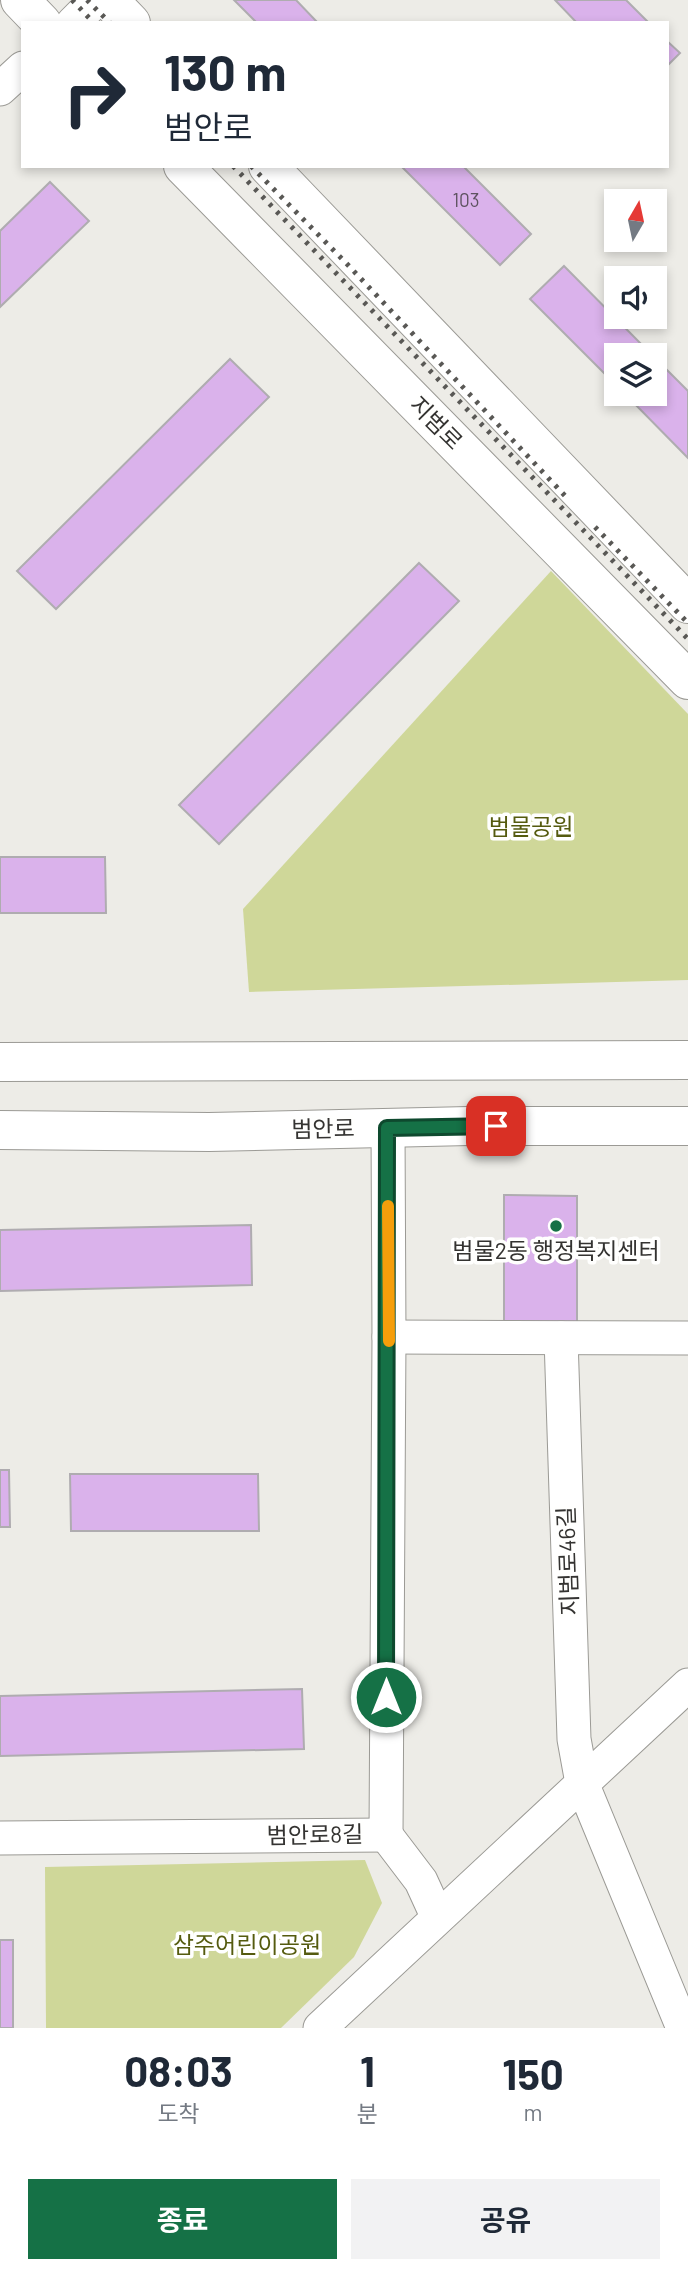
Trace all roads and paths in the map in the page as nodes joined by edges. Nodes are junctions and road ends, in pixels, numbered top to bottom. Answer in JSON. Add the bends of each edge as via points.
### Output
{"nodes":[{"id":1,"x":20,"y":0,"type":"edge"},
{"id":2,"x":96,"y":0,"type":"edge"},
{"id":3,"x":109,"y":0,"type":"edge"},
{"id":4,"x":40,"y":21,"type":"edge"},
{"id":5,"x":75,"y":21,"type":"edge"},
{"id":6,"x":129,"y":21,"type":"edge"},
{"id":7,"x":21,"y":70,"type":"edge"},
{"id":8,"x":0,"y":89,"type":"edge"},
{"id":9,"x":185,"y":168,"type":"edge"},
{"id":10,"x":270,"y":168,"type":"edge"},
{"id":11,"x":688,"y":604,"type":"edge"},
{"id":12,"x":688,"y":680,"type":"edge"},
{"id":13,"x":688,"y":1060,"type":"edge"},
{"id":14,"x":0,"y":1062,"type":"edge"},
{"id":15,"x":688,"y":1126,"type":"edge"},
{"id":16,"x":387,"y":1128,"type":"junction"},
{"id":17,"x":0,"y":1130,"type":"edge"},
{"id":18,"x":389,"y":1337,"type":"junction"},
{"id":19,"x":561,"y":1338,"type":"junction"},
{"id":20,"x":688,"y":1338,"type":"edge"},
{"id":21,"x":688,"y":1685,"type":"edge"},
{"id":22,"x":582,"y":1783,"type":"junction"},
{"id":23,"x":386,"y":1835,"type":"junction"},
{"id":24,"x":0,"y":1838,"type":"edge"},
{"id":25,"x":438,"y":1916,"type":"junction"},
{"id":26,"x":320,"y":2028,"type":"edge"},
{"id":27,"x":683,"y":2028,"type":"edge"}],
"edges":[{"from":1,"to":4,"type":"main road"},
{"from":2,"to":5,"type":"street"},
{"from":3,"to":6,"type":"main road"},
{"from":7,"to":8,"type":"street"},
{"from":9,"to":12,"type":"main road","name":"지범로"},
{"from":10,"to":11,"type":"main road"},
{"from":13,"to":14,"type":"main road"},
{"from":15,"to":16,"type":"main road","name":"범안로"},
{"from":16,"to":17,"type":"main road","name":"범안로"},
{"from":16,"to":18,"type":"street","name":"범안로8길"},
{"from":18,"to":19,"type":"street"},
{"from":18,"to":23,"type":"street","name":"범안로8길"},
{"from":19,"to":20,"type":"street"},
{"from":19,"to":22,"type":"street","name":"지범로46길","via":[[573,1739]]},
{"from":21,"to":22,"type":"street"},
{"from":22,"to":25,"type":"street"},
{"from":22,"to":27,"type":"street","name":"지범로46길"},
{"from":23,"to":24,"type":"street","name":"범안로8길"},
{"from":23,"to":25,"type":"street","via":[[421,1881]]},
{"from":25,"to":26,"type":"street"}]}
